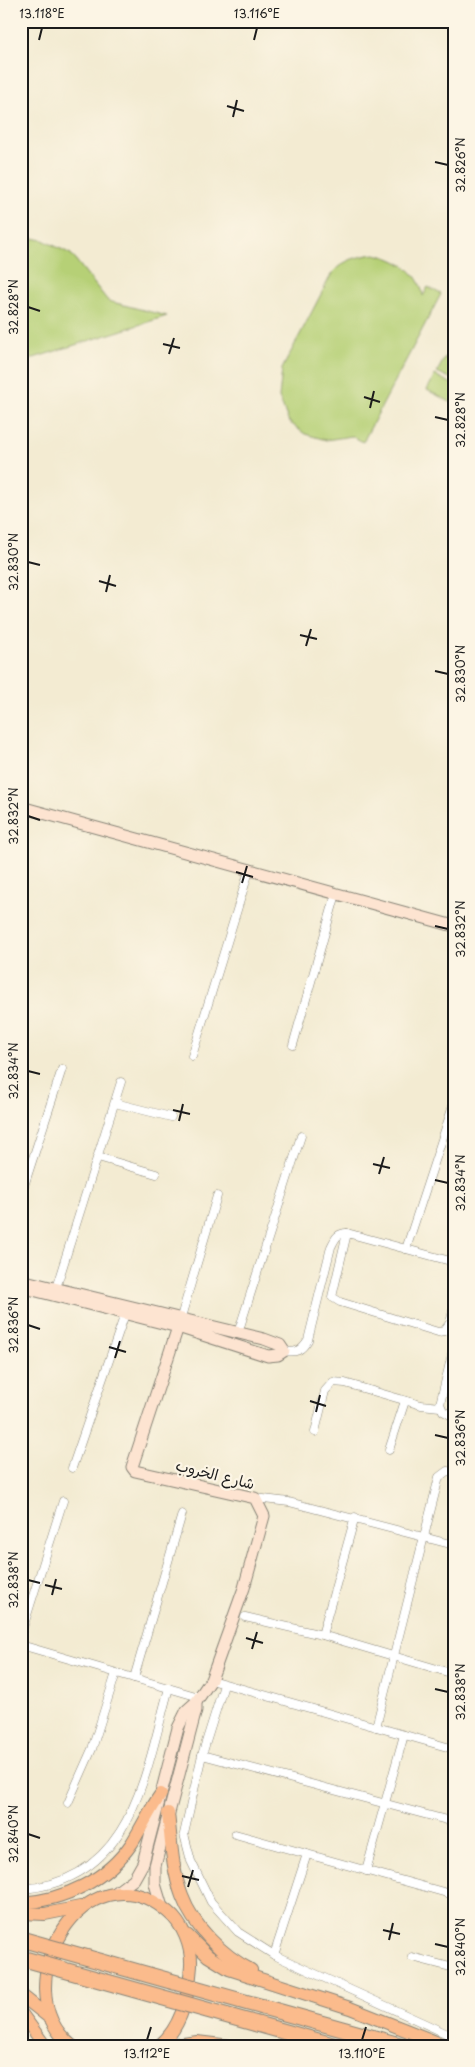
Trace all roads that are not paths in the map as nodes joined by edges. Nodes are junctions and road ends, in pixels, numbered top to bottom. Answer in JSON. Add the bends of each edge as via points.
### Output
{"nodes":[{"id":1,"x":21,"y":807,"type":"edge"},
{"id":2,"x":249,"y":870,"type":"junction"},
{"id":3,"x":336,"y":894,"type":"junction"},
{"id":4,"x":454,"y":926,"type":"edge"},
{"id":5,"x":293,"y":1045,"type":"dead end"},
{"id":6,"x":192,"y":1056,"type":"dead end"},
{"id":7,"x":62,"y":1070,"type":"dead end"},
{"id":8,"x":121,"y":1082,"type":"dead end"},
{"id":9,"x":115,"y":1103,"type":"junction"},
{"id":10,"x":454,"y":1103,"type":"edge"},
{"id":11,"x":171,"y":1117,"type":"dead end"},
{"id":12,"x":301,"y":1136,"type":"dead end"},
{"id":13,"x":98,"y":1157,"type":"junction"},
{"id":14,"x":156,"y":1174,"type":"dead end"},
{"id":15,"x":21,"y":1196,"type":"edge"},
{"id":16,"x":218,"y":1196,"type":"dead end"},
{"id":17,"x":347,"y":1233,"type":"junction"},
{"id":18,"x":406,"y":1249,"type":"junction"},
{"id":19,"x":454,"y":1262,"type":"edge"},
{"id":20,"x":21,"y":1280,"type":"edge"},
{"id":21,"x":21,"y":1287,"type":"edge"},
{"id":22,"x":56,"y":1288,"type":"junction"},
{"id":23,"x":454,"y":1307,"type":"edge"},
{"id":24,"x":125,"y":1314,"type":"junction"},
{"id":25,"x":179,"y":1322,"type":"junction"},
{"id":26,"x":238,"y":1333,"type":"junction"},
{"id":27,"x":454,"y":1346,"type":"edge"},
{"id":28,"x":284,"y":1351,"type":"junction"},
{"id":29,"x":404,"y":1401,"type":"junction"},
{"id":30,"x":440,"y":1406,"type":"junction"},
{"id":31,"x":454,"y":1417,"type":"edge"},
{"id":32,"x":315,"y":1432,"type":"dead end"},
{"id":33,"x":389,"y":1450,"type":"dead end"},
{"id":34,"x":72,"y":1468,"type":"dead end"},
{"id":35,"x":454,"y":1472,"type":"edge"},
{"id":36,"x":255,"y":1498,"type":"junction"},
{"id":37,"x":63,"y":1501,"type":"dead end"},
{"id":38,"x":182,"y":1514,"type":"dead end"},
{"id":39,"x":355,"y":1518,"type":"junction"},
{"id":40,"x":423,"y":1537,"type":"junction"},
{"id":41,"x":454,"y":1545,"type":"edge"},
{"id":42,"x":245,"y":1616,"type":"dead end"},
{"id":43,"x":21,"y":1634,"type":"edge"},
{"id":44,"x":322,"y":1635,"type":"junction"},
{"id":45,"x":21,"y":1645,"type":"edge"},
{"id":46,"x":393,"y":1657,"type":"junction"},
{"id":47,"x":116,"y":1673,"type":"junction"},
{"id":48,"x":454,"y":1674,"type":"edge"},
{"id":49,"x":134,"y":1678,"type":"junction"},
{"id":50,"x":211,"y":1680,"type":"junction"},
{"id":51,"x":224,"y":1686,"type":"junction"},
{"id":52,"x":169,"y":1688,"type":"junction"},
{"id":53,"x":198,"y":1699,"type":"junction"},
{"id":54,"x":376,"y":1727,"type":"junction"},
{"id":55,"x":404,"y":1735,"type":"junction"},
{"id":56,"x":454,"y":1749,"type":"edge"},
{"id":57,"x":202,"y":1754,"type":"junction"},
{"id":58,"x":161,"y":1794,"type":"junction"},
{"id":59,"x":68,"y":1803,"type":"dead end"},
{"id":60,"x":385,"y":1804,"type":"junction"},
{"id":61,"x":168,"y":1813,"type":"junction"},
{"id":62,"x":454,"y":1822,"type":"edge"},
{"id":63,"x":235,"y":1834,"type":"dead end"},
{"id":64,"x":306,"y":1854,"type":"junction"},
{"id":65,"x":366,"y":1871,"type":"junction"},
{"id":66,"x":21,"y":1889,"type":"edge"},
{"id":67,"x":114,"y":1894,"type":"junction"},
{"id":68,"x":454,"y":1895,"type":"edge"},
{"id":69,"x":21,"y":1904,"type":"edge"},
{"id":70,"x":80,"y":1907,"type":"junction"},
{"id":71,"x":162,"y":1907,"type":"junction"},
{"id":72,"x":21,"y":1913,"type":"edge"},
{"id":73,"x":182,"y":1930,"type":"junction"},
{"id":74,"x":21,"y":1940,"type":"edge"},
{"id":75,"x":274,"y":1955,"type":"junction"},
{"id":76,"x":412,"y":1957,"type":"dead end"},
{"id":77,"x":21,"y":1958,"type":"edge"},
{"id":78,"x":454,"y":1968,"type":"edge"},
{"id":79,"x":302,"y":1993,"type":"junction"},
{"id":80,"x":21,"y":1995,"type":"edge"},
{"id":81,"x":21,"y":2013,"type":"edge"},
{"id":82,"x":51,"y":2019,"type":"junction"},
{"id":83,"x":454,"y":2037,"type":"edge"},
{"id":84,"x":21,"y":2042,"type":"edge"},
{"id":85,"x":24,"y":2046,"type":"edge"},
{"id":86,"x":45,"y":2046,"type":"edge"},
{"id":87,"x":72,"y":2046,"type":"edge"},
{"id":88,"x":160,"y":2046,"type":"edge"},
{"id":89,"x":170,"y":2046,"type":"edge"},
{"id":90,"x":230,"y":2046,"type":"edge"},
{"id":91,"x":336,"y":2046,"type":"edge"},
{"id":92,"x":403,"y":2046,"type":"edge"},
{"id":93,"x":446,"y":2046,"type":"edge"}],
"edges":[{"from":1,"to":2,"type":"main road"},
{"from":2,"to":3,"type":"main road"},
{"from":2,"to":6,"type":"street"},
{"from":3,"to":4,"type":"main road"},
{"from":3,"to":5,"type":"street"},
{"from":7,"to":15,"type":"street"},
{"from":8,"to":9,"type":"street"},
{"from":9,"to":11,"type":"street"},
{"from":9,"to":13,"type":"street"},
{"from":10,"to":18,"type":"street"},
{"from":12,"to":26,"type":"street"},
{"from":13,"to":14,"type":"street"},
{"from":13,"to":22,"type":"street"},
{"from":16,"to":25,"type":"street"},
{"from":17,"to":18,"type":"street"},
{"from":17,"to":23,"type":"street","via":[[333,1289],[334,1300],[438,1332],[444,1331],[450,1323]]},
{"from":17,"to":28,"type":"street","via":[[336,1237],[331,1247],[308,1340],[303,1349]]},
{"from":18,"to":19,"type":"street"},
{"from":20,"to":22,"type":"main road"},
{"from":21,"to":24,"type":"main road"},
{"from":22,"to":25,"type":"main road"},
{"from":24,"to":25,"type":"main road"},
{"from":24,"to":34,"type":"street"},
{"from":25,"to":26,"type":"main road"},
{"from":25,"to":28,"type":"main road","via":[[268,1356]]},
{"from":25,"to":36,"type":"main road","name":"شارع الخروب","via":[[132,1467],[135,1471]]},
{"from":26,"to":28,"type":"main road","via":[[275,1342]]},
{"from":27,"to":30,"type":"street"},
{"from":29,"to":30,"type":"street"},
{"from":29,"to":32,"type":"street","via":[[345,1382],[333,1382],[325,1390]]},
{"from":29,"to":33,"type":"street"},
{"from":30,"to":31,"type":"street"},
{"from":35,"to":40,"type":"street","via":[[447,1471],[439,1476]]},
{"from":36,"to":39,"type":"street","via":[[281,1500]]},
{"from":36,"to":50,"type":"main road","name":"شارع الخروب","via":[[264,1516]]},
{"from":37,"to":43,"type":"street"},
{"from":38,"to":49,"type":"street"},
{"from":39,"to":40,"type":"street"},
{"from":39,"to":44,"type":"street"},
{"from":40,"to":41,"type":"street"},
{"from":40,"to":46,"type":"street"},
{"from":42,"to":44,"type":"street"},
{"from":44,"to":46,"type":"street"},
{"from":45,"to":47,"type":"street"},
{"from":46,"to":48,"type":"street"},
{"from":46,"to":54,"type":"street"},
{"from":47,"to":49,"type":"street"},
{"from":47,"to":59,"type":"street","via":[[92,1749]]},
{"from":49,"to":52,"type":"street"},
{"from":50,"to":51,"type":"street"},
{"from":50,"to":53,"type":"main road","name":"شارع الخروب"},
{"from":51,"to":54,"type":"street"},
{"from":51,"to":57,"type":"street"},
{"from":52,"to":53,"type":"street"},
{"from":52,"to":66,"type":"street","via":[[139,1794],[120,1834],[81,1870],[55,1882]]},
{"from":53,"to":58,"type":"main road","name":"شارع الخروب","via":[[180,1721]]},
{"from":53,"to":61,"type":"main road","name":"شارع الخروب"},
{"from":54,"to":55,"type":"street"},
{"from":55,"to":56,"type":"street"},
{"from":55,"to":60,"type":"street"},
{"from":57,"to":60,"type":"street"},
{"from":57,"to":75,"type":"street","via":[[184,1834],[191,1861],[211,1902],[229,1923]]},
{"from":58,"to":67,"type":"main road","name":"شارع الخروب","via":[[140,1869]]},
{"from":58,"to":69,"type":"main road","via":[[130,1845],[106,1871],[66,1894]]},
{"from":60,"to":62,"type":"street"},
{"from":60,"to":65,"type":"street"},
{"from":61,"to":71,"type":"main road","name":"شارع الخروب","via":[[154,1872]]},
{"from":61,"to":79,"type":"main road","via":[[179,1887],[196,1920],[218,1947],[236,1961]]},
{"from":63,"to":64,"type":"street"},
{"from":64,"to":65,"type":"street"},
{"from":64,"to":75,"type":"street"},
{"from":65,"to":68,"type":"street"},
{"from":67,"to":70,"type":"main road"},
{"from":67,"to":71,"type":"main road","via":[[140,1896]]},
{"from":70,"to":72,"type":"main road","via":[[45,1914]]},
{"from":70,"to":82,"type":"main road","via":[[64,1925],[50,1953],[45,1989]]},
{"from":71,"to":73,"type":"main road","via":[[175,1917]]},
{"from":73,"to":79,"type":"main road","via":[[222,1966]]},
{"from":73,"to":88,"type":"main road","via":[[191,1961],[190,1980],[181,2015]]},
{"from":74,"to":92,"type":"highway","bridge":true},
{"from":75,"to":83,"type":"street"},
{"from":76,"to":78,"type":"street"},
{"from":77,"to":91,"type":"highway","bridge":true},
{"from":79,"to":93,"type":"main road","via":[[350,2008]]},
{"from":80,"to":82,"type":"main road"},
{"from":81,"to":86,"type":"main road"},
{"from":82,"to":87,"type":"main road","via":[[57,2031]]},
{"from":84,"to":85,"type":"street"},
{"from":89,"to":90,"type":"main road","via":[[197,2042]]}]}
